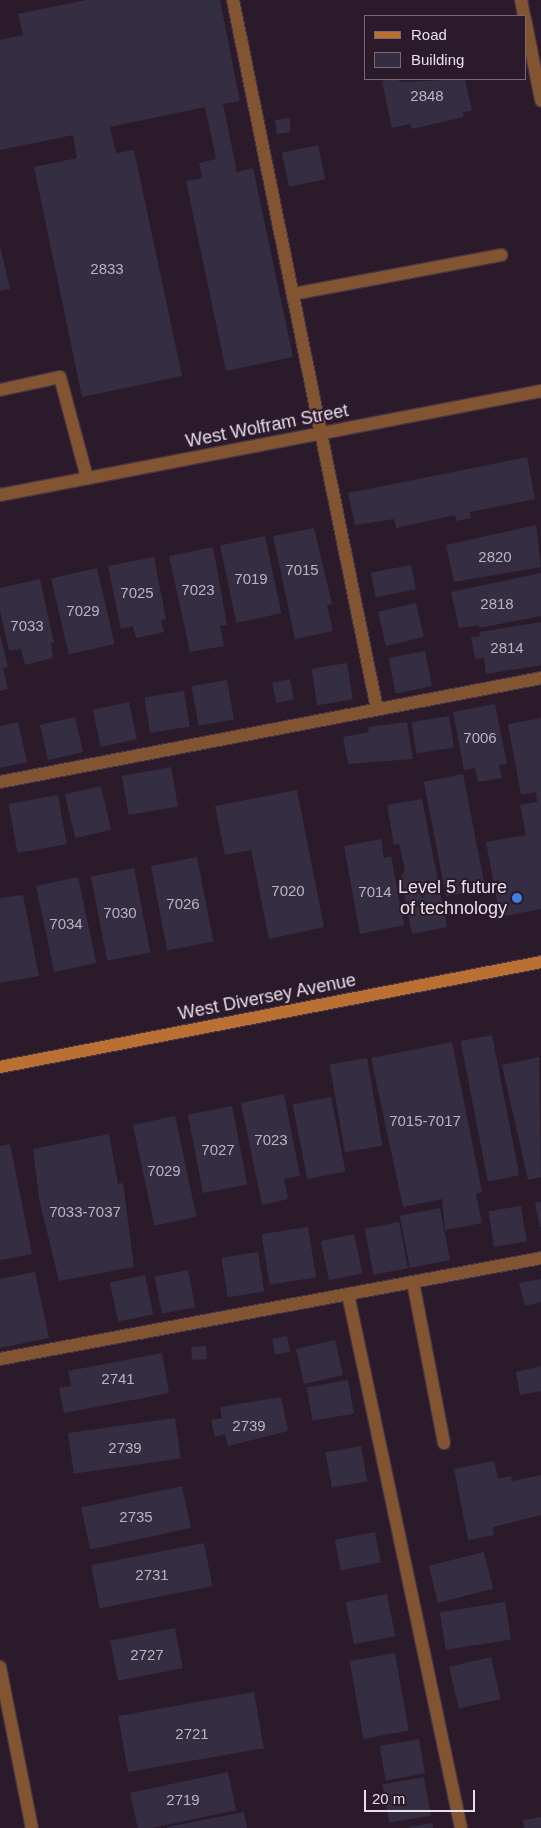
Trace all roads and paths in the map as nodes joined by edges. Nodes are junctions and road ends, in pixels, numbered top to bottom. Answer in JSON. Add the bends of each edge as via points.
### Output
{"nodes":[{"id":1,"x":233,"y":0,"type":"edge"},
{"id":2,"x":521,"y":0,"type":"edge"},
{"id":3,"x":524,"y":15,"type":"edge"},
{"id":4,"x":526,"y":28,"type":"edge"},
{"id":5,"x":541,"y":100,"type":"edge"},
{"id":6,"x":501,"y":255,"type":"dead end"},
{"id":7,"x":293,"y":294,"type":"junction"},
{"id":8,"x":0,"y":390,"type":"edge"},
{"id":9,"x":541,"y":391,"type":"edge"},
{"id":10,"x":321,"y":434,"type":"junction"},
{"id":11,"x":88,"y":478,"type":"junction"},
{"id":12,"x":0,"y":495,"type":"edge"},
{"id":13,"x":541,"y":678,"type":"edge"},
{"id":14,"x":377,"y":709,"type":"junction"},
{"id":15,"x":0,"y":782,"type":"edge"},
{"id":16,"x":541,"y":962,"type":"edge"},
{"id":17,"x":0,"y":1067,"type":"edge"},
{"id":18,"x":541,"y":1258,"type":"edge"},
{"id":19,"x":413,"y":1282,"type":"junction"},
{"id":20,"x":348,"y":1294,"type":"junction"},
{"id":21,"x":0,"y":1359,"type":"edge"},
{"id":22,"x":444,"y":1444,"type":"dead end"},
{"id":23,"x":0,"y":1667,"type":"edge"},
{"id":24,"x":32,"y":1828,"type":"edge"},
{"id":25,"x":461,"y":1828,"type":"edge"}],
"edges":[{"from":1,"to":7,"type":"street"},
{"from":2,"to":3,"type":"street"},
{"from":4,"to":5,"type":"street"},
{"from":6,"to":7,"type":"street"},
{"from":7,"to":10,"type":"street"},
{"from":8,"to":11,"type":"street","via":[[60,377]]},
{"from":9,"to":10,"type":"street","name":"West Wolfram Street"},
{"from":10,"to":11,"type":"street","name":"West Wolfram Street"},
{"from":10,"to":14,"type":"street"},
{"from":11,"to":12,"type":"street","name":"West Wolfram Street"},
{"from":13,"to":14,"type":"street"},
{"from":14,"to":15,"type":"street"},
{"from":16,"to":17,"type":"main road","name":"West Diversey Avenue"},
{"from":18,"to":19,"type":"street"},
{"from":19,"to":20,"type":"street"},
{"from":19,"to":22,"type":"street"},
{"from":20,"to":21,"type":"street"},
{"from":20,"to":25,"type":"street"},
{"from":23,"to":24,"type":"street"}]}
